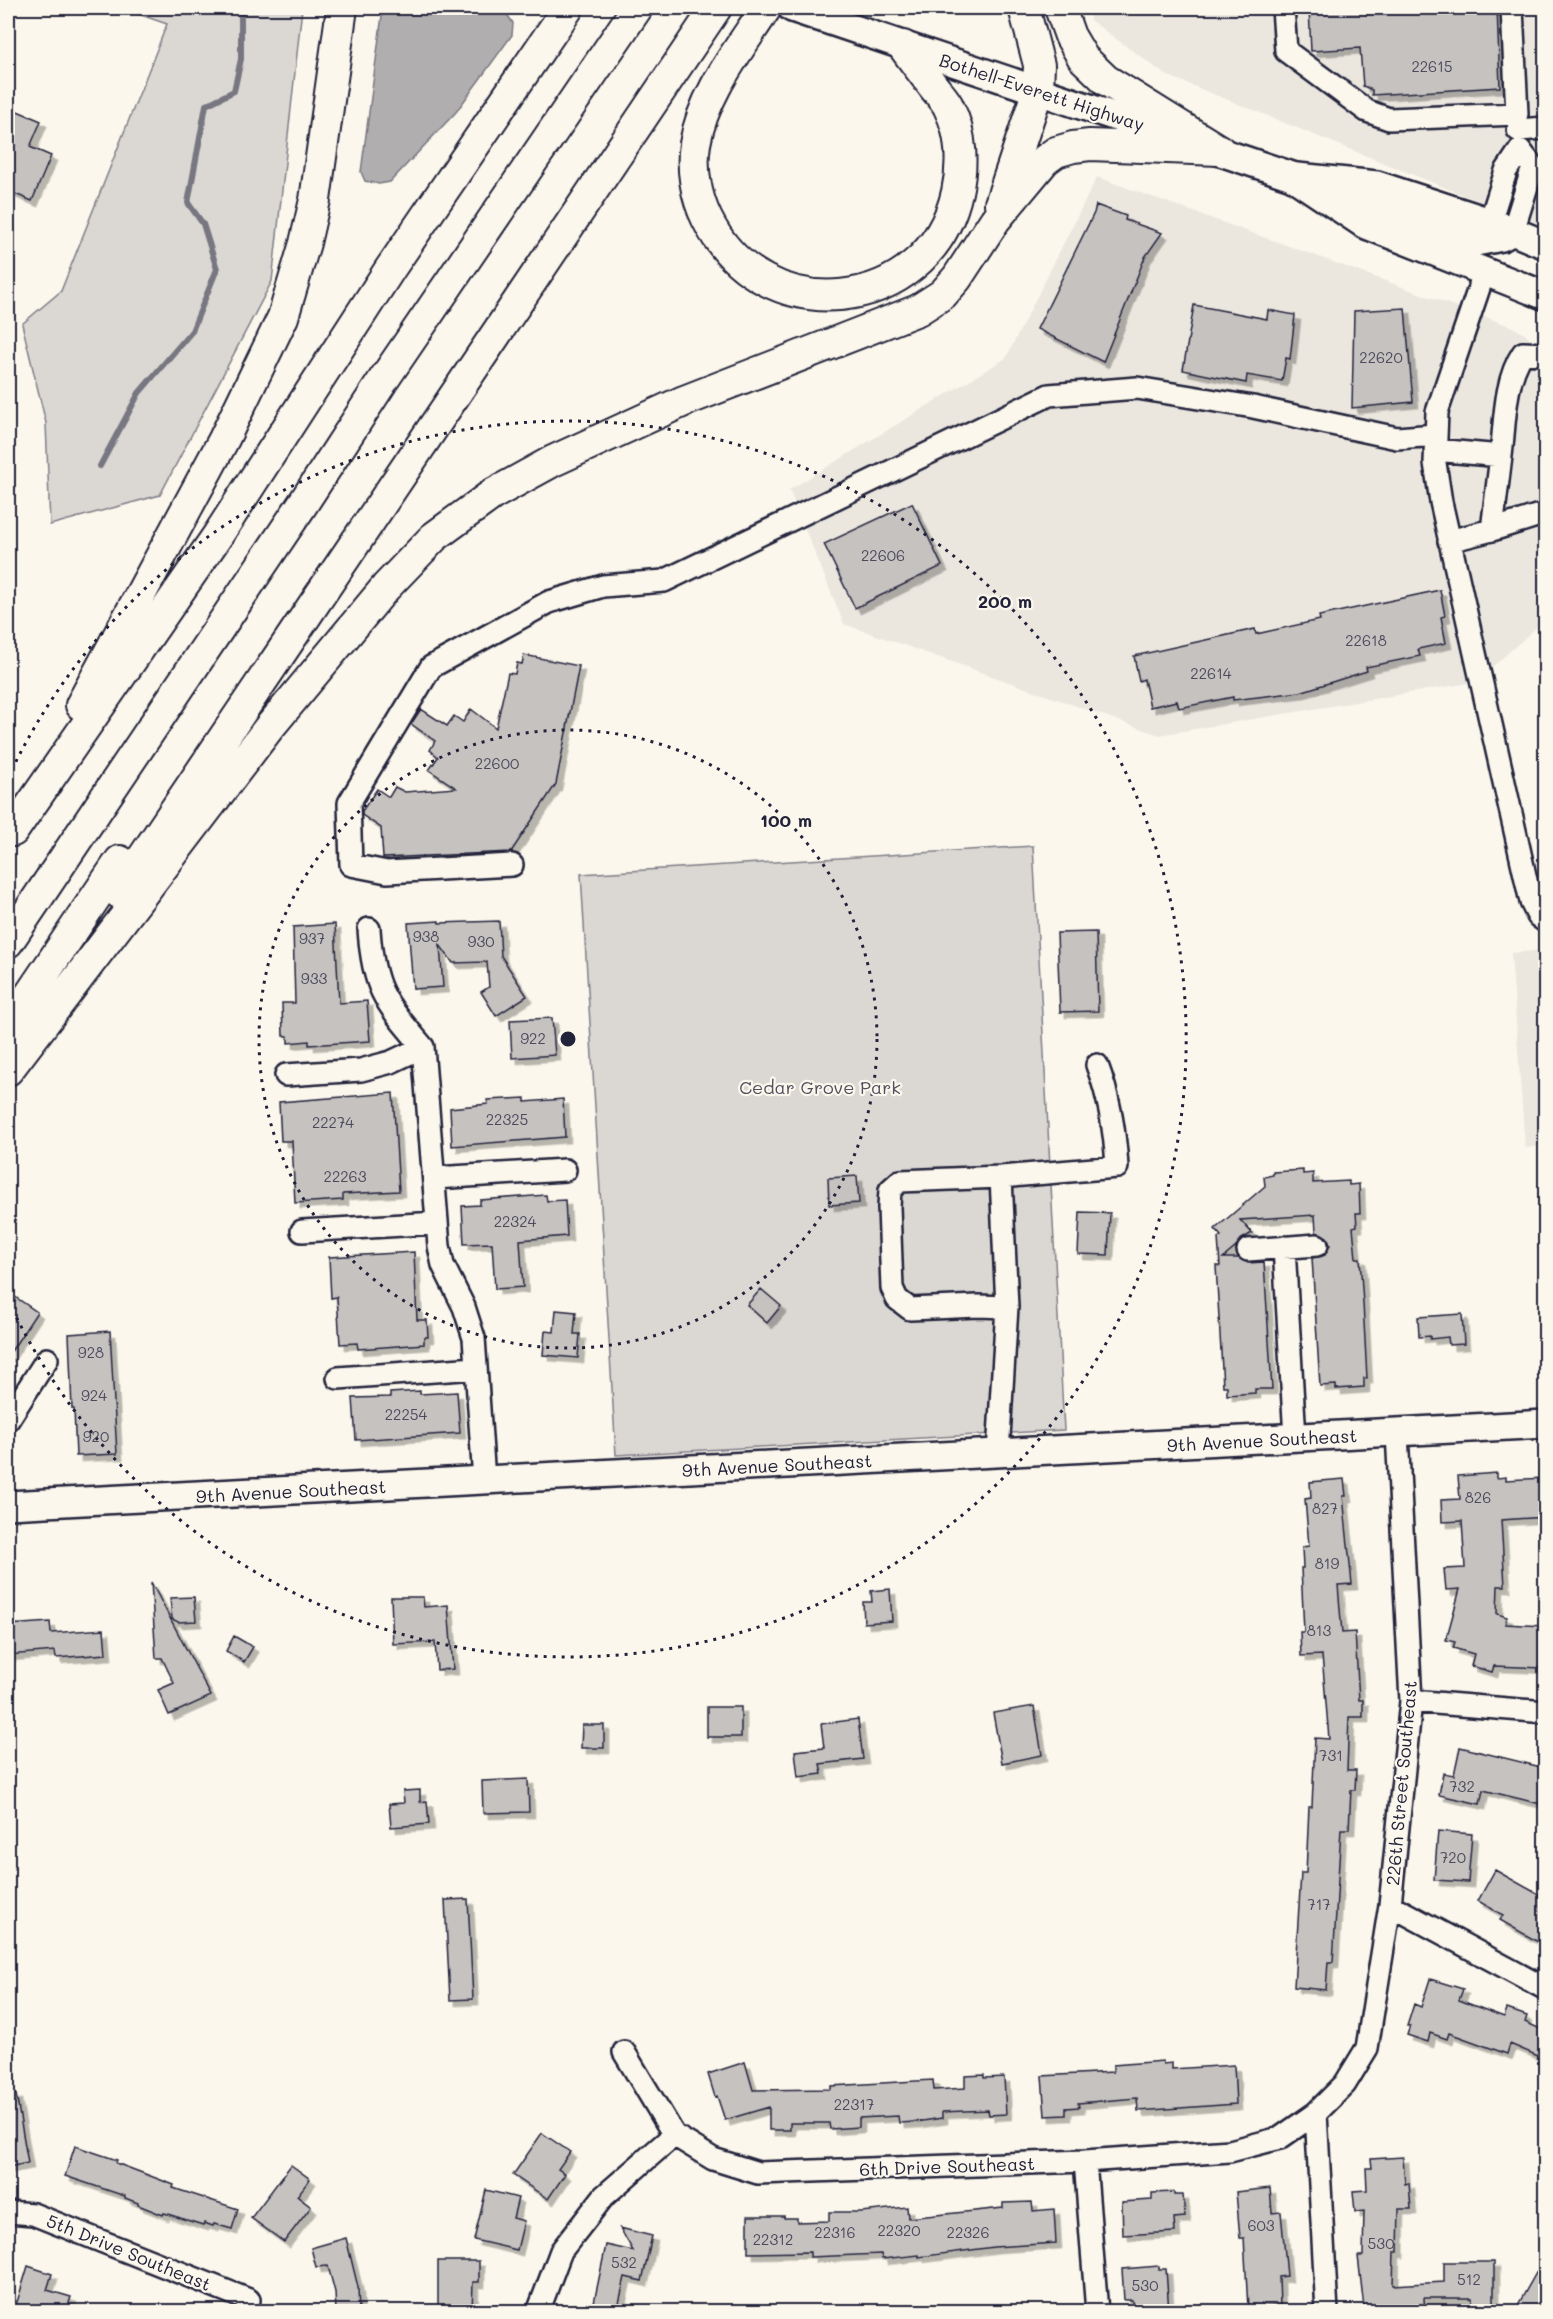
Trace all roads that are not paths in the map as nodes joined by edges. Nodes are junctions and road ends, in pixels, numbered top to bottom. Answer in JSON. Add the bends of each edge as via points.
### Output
{"nodes":[{"id":1,"x":336,"y":8,"type":"edge"},
{"id":2,"x":342,"y":8,"type":"edge"},
{"id":3,"x":568,"y":8,"type":"edge"},
{"id":4,"x":626,"y":8,"type":"edge"},
{"id":5,"x":637,"y":8,"type":"edge"},
{"id":6,"x":695,"y":8,"type":"edge"},
{"id":7,"x":716,"y":8,"type":"edge"},
{"id":8,"x":766,"y":8,"type":"edge"},
{"id":9,"x":792,"y":8,"type":"edge"},
{"id":10,"x":1024,"y":8,"type":"edge"},
{"id":11,"x":1060,"y":8,"type":"edge"},
{"id":12,"x":1283,"y":8,"type":"edge"},
{"id":13,"x":1512,"y":8,"type":"edge"},
{"id":14,"x":336,"y":45,"type":"junction"},
{"id":15,"x":903,"y":46,"type":"junction"},
{"id":16,"x":1038,"y":90,"type":"junction"},
{"id":17,"x":1545,"y":128,"type":"edge"},
{"id":18,"x":1518,"y":131,"type":"junction"},
{"id":19,"x":1219,"y":150,"type":"junction"},
{"id":20,"x":1292,"y":176,"type":"junction"},
{"id":21,"x":995,"y":220,"type":"junction"},
{"id":22,"x":1502,"y":227,"type":"junction"},
{"id":23,"x":1545,"y":245,"type":"edge"},
{"id":24,"x":1484,"y":273,"type":"junction"},
{"id":25,"x":1545,"y":296,"type":"edge"},
{"id":26,"x":1545,"y":354,"type":"edge"},
{"id":27,"x":1435,"y":442,"type":"junction"},
{"id":28,"x":1501,"y":456,"type":"junction"},
{"id":29,"x":1545,"y":513,"type":"edge"},
{"id":30,"x":1492,"y":530,"type":"junction"},
{"id":31,"x":1449,"y":541,"type":"junction"},
{"id":32,"x":10,"y":835,"type":"edge"},
{"id":33,"x":512,"y":865,"type":"dead end"},
{"id":34,"x":8,"y":917,"type":"edge"},
{"id":35,"x":1545,"y":922,"type":"edge"},
{"id":36,"x":369,"y":929,"type":"dead end"},
{"id":37,"x":8,"y":942,"type":"edge"},
{"id":38,"x":8,"y":1027,"type":"edge"},
{"id":39,"x":423,"y":1047,"type":"junction"},
{"id":40,"x":8,"y":1057,"type":"edge"},
{"id":41,"x":1097,"y":1065,"type":"dead end"},
{"id":42,"x":8,"y":1070,"type":"edge"},
{"id":43,"x":286,"y":1075,"type":"dead end"},
{"id":44,"x":565,"y":1170,"type":"dead end"},
{"id":45,"x":1001,"y":1177,"type":"junction"},
{"id":46,"x":435,"y":1178,"type":"junction"},
{"id":47,"x":437,"y":1223,"type":"junction"},
{"id":48,"x":302,"y":1232,"type":"dead end"},
{"id":49,"x":1317,"y":1245,"type":"dead end"},
{"id":50,"x":1284,"y":1247,"type":"junction"},
{"id":51,"x":1248,"y":1250,"type":"dead end"},
{"id":52,"x":1007,"y":1307,"type":"junction"},
{"id":53,"x":47,"y":1359,"type":"dead end"},
{"id":54,"x":476,"y":1368,"type":"junction"},
{"id":55,"x":338,"y":1378,"type":"dead end"},
{"id":56,"x":8,"y":1420,"type":"edge"},
{"id":57,"x":1545,"y":1424,"type":"edge"},
{"id":58,"x":1397,"y":1432,"type":"junction"},
{"id":59,"x":1295,"y":1438,"type":"junction"},
{"id":60,"x":998,"y":1454,"type":"junction"},
{"id":61,"x":484,"y":1480,"type":"junction"},
{"id":62,"x":8,"y":1505,"type":"edge"},
{"id":63,"x":1411,"y":1701,"type":"junction"},
{"id":64,"x":1545,"y":1712,"type":"edge"},
{"id":65,"x":1390,"y":1905,"type":"junction"},
{"id":66,"x":1545,"y":1989,"type":"edge"},
{"id":67,"x":624,"y":2052,"type":"dead end"},
{"id":68,"x":1316,"y":2113,"type":"junction"},
{"id":69,"x":675,"y":2135,"type":"junction"},
{"id":70,"x":1085,"y":2161,"type":"junction"},
{"id":71,"x":8,"y":2212,"type":"edge"},
{"id":72,"x":249,"y":2300,"type":"dead end"},
{"id":73,"x":538,"y":2312,"type":"edge"},
{"id":74,"x":1097,"y":2312,"type":"edge"},
{"id":75,"x":1327,"y":2312,"type":"edge"}],
"edges":[{"from":1,"to":14,"type":"highway"},
{"from":2,"to":14,"type":"highway"},
{"from":3,"to":32,"type":"highway","via":[[390,269],[218,535]]},
{"from":4,"to":34,"type":"highway"},
{"from":5,"to":37,"type":"highway"},
{"from":6,"to":38,"type":"highway"},
{"from":7,"to":40,"type":"highway"},
{"from":8,"to":15,"type":"highway","via":[[700,118],[694,146],[694,179],[714,234],[728,252],[745,269],[786,290],[834,297],[885,284],[916,265],[946,224],[960,177],[961,152],[956,128],[949,107]]},
{"from":9,"to":15,"type":"main road","name":"Bothell-Everett Highway"},
{"from":10,"to":16,"type":"highway","via":[[1039,65]]},
{"from":11,"to":19,"type":"highway","via":[[1083,58],[1106,80]]},
{"from":12,"to":18,"type":"street","via":[[1286,51],[1367,111],[1389,119]]},
{"from":13,"to":18,"type":"street"},
{"from":14,"to":32,"type":"highway","via":[[315,200],[283,317],[224,439]]},
{"from":15,"to":16,"type":"main road","name":"Bothell-Everett Highway"},
{"from":16,"to":19,"type":"main road","name":"Bothell-Everett Highway"},
{"from":16,"to":21,"type":"highway"},
{"from":17,"to":18,"type":"street"},
{"from":18,"to":22,"type":"street","via":[[1533,167]]},
{"from":19,"to":20,"type":"main road","name":"Bothell-Everett Highway"},
{"from":19,"to":21,"type":"highway","via":[[1073,147],[1045,160]]},
{"from":20,"to":22,"type":"main road","via":[[1476,242],[1502,237]]},
{"from":20,"to":24,"type":"main road","name":"Bothell-Everett Highway","via":[[1364,224]]},
{"from":21,"to":42,"type":"highway","via":[[957,278],[943,294],[918,310],[684,401],[564,456],[494,494],[434,537],[386,587],[268,729]]},
{"from":22,"to":23,"type":"main road"},
{"from":24,"to":25,"type":"main road","name":"Bothell-Everett Highway"},
{"from":24,"to":27,"type":"street","via":[[1437,412]]},
{"from":26,"to":28,"type":"street","via":[[1523,353],[1515,365]]},
{"from":27,"to":28,"type":"street"},
{"from":27,"to":31,"type":"street"},
{"from":27,"to":33,"type":"street","via":[[1137,388],[1048,395],[664,581],[603,586],[549,602],[431,667],[349,803],[351,865],[387,872]]},
{"from":28,"to":30,"type":"street"},
{"from":29,"to":30,"type":"street"},
{"from":30,"to":31,"type":"street"},
{"from":31,"to":35,"type":"street","via":[[1531,902]]},
{"from":36,"to":39,"type":"street","via":[[371,958],[381,993]]},
{"from":39,"to":43,"type":"street","via":[[361,1070]]},
{"from":39,"to":46,"type":"street"},
{"from":41,"to":45,"type":"street","via":[[1110,1103],[1118,1167]]},
{"from":44,"to":46,"type":"street"},
{"from":45,"to":52,"type":"street"},
{"from":45,"to":52,"type":"street","via":[[900,1181],[890,1190],[892,1288],[897,1299],[910,1310]]},
{"from":46,"to":47,"type":"street"},
{"from":47,"to":48,"type":"street"},
{"from":47,"to":54,"type":"street","via":[[443,1265],[474,1338]]},
{"from":49,"to":50,"type":"street"},
{"from":50,"to":51,"type":"street"},
{"from":50,"to":59,"type":"street"},
{"from":52,"to":60,"type":"street"},
{"from":53,"to":56,"type":"street"},
{"from":54,"to":55,"type":"street"},
{"from":54,"to":61,"type":"street"},
{"from":57,"to":58,"type":"main road","name":"9th Avenue Southeast"},
{"from":58,"to":59,"type":"main road","name":"9th Avenue Southeast"},
{"from":58,"to":63,"type":"street","name":"226th Street Southeast"},
{"from":59,"to":60,"type":"main road","name":"9th Avenue Southeast"},
{"from":60,"to":61,"type":"main road","name":"9th Avenue Southeast"},
{"from":61,"to":62,"type":"main road","name":"9th Avenue Southeast"},
{"from":63,"to":64,"type":"street"},
{"from":63,"to":65,"type":"street","name":"226th Street Southeast"},
{"from":65,"to":66,"type":"street"},
{"from":65,"to":68,"type":"street","name":"226th Street Southeast","via":[[1367,2048],[1344,2084]]},
{"from":67,"to":69,"type":"street","name":"6th Drive Southeast"},
{"from":68,"to":70,"type":"street","name":"6th Drive Southeast","via":[[1280,2138],[1230,2151]]},
{"from":68,"to":75,"type":"street"},
{"from":69,"to":70,"type":"street","name":"6th Drive Southeast","via":[[713,2159],[758,2173]]},
{"from":69,"to":73,"type":"street","via":[[604,2196],[568,2241]]},
{"from":70,"to":74,"type":"street"},
{"from":71,"to":72,"type":"street","name":"5th Drive Southeast","via":[[33,2214]]}]}
